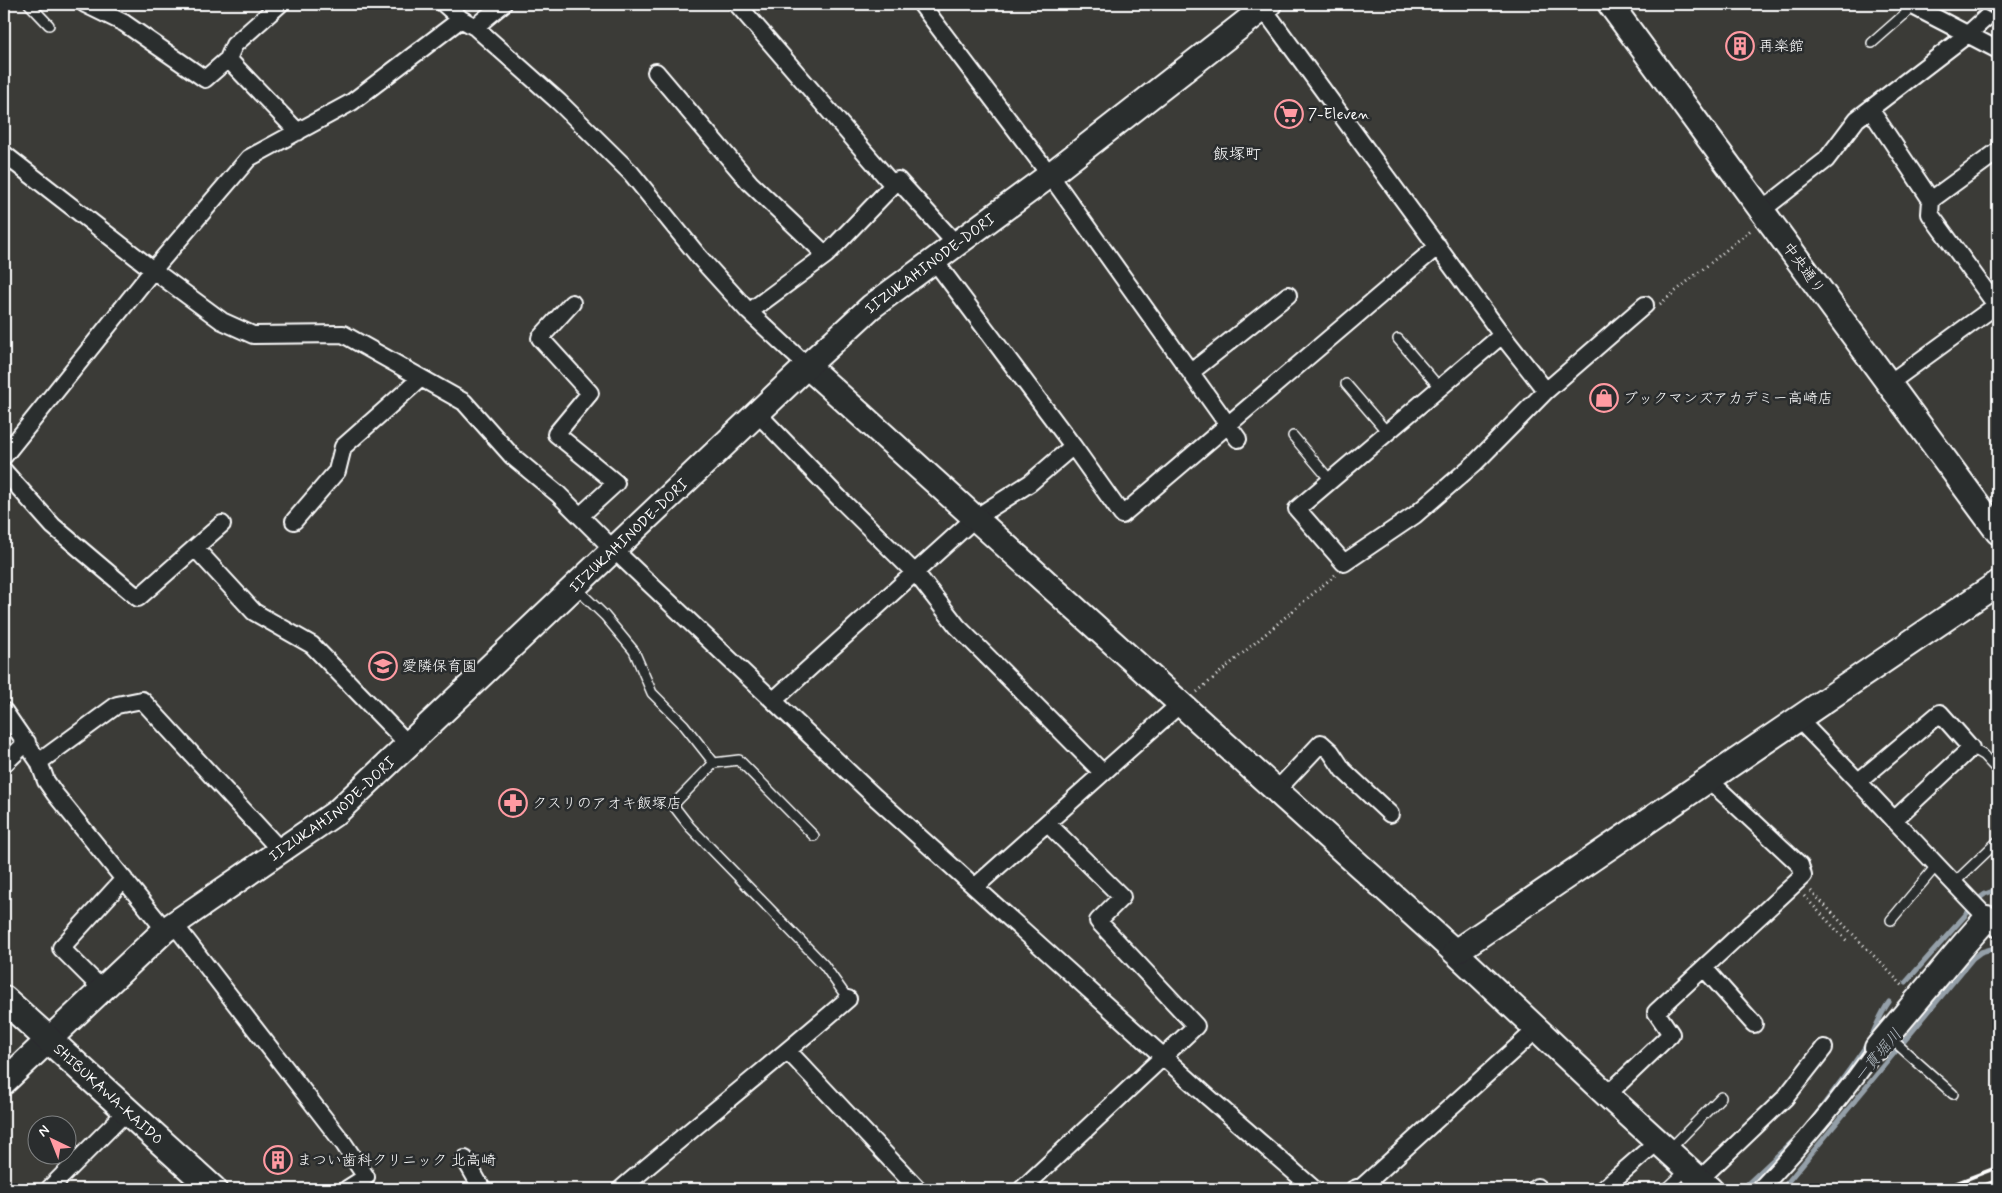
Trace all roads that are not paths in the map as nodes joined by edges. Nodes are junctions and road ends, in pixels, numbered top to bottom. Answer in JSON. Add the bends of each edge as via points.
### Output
{"nodes":[{"id":1,"x":29,"y":4,"type":"edge"},
{"id":2,"x":85,"y":4,"type":"edge"},
{"id":3,"x":280,"y":4,"type":"edge"},
{"id":4,"x":444,"y":4,"type":"edge"},
{"id":5,"x":502,"y":4,"type":"edge"},
{"id":6,"x":737,"y":4,"type":"edge"},
{"id":7,"x":921,"y":4,"type":"edge"},
{"id":8,"x":1610,"y":4,"type":"edge"},
{"id":9,"x":1264,"y":5,"type":"edge"},
{"id":10,"x":1912,"y":5,"type":"edge"},
{"id":11,"x":1998,"y":8,"type":"edge"},
{"id":12,"x":468,"y":23,"type":"junction"},
{"id":13,"x":49,"y":25,"type":"dead end"},
{"id":14,"x":1968,"y":34,"type":"junction"},
{"id":15,"x":1872,"y":43,"type":"dead end"},
{"id":16,"x":1998,"y":50,"type":"edge"},
{"id":17,"x":228,"y":59,"type":"junction"},
{"id":18,"x":656,"y":72,"type":"dead end"},
{"id":19,"x":1870,"y":109,"type":"junction"},
{"id":20,"x":298,"y":132,"type":"junction"},
{"id":21,"x":1998,"y":151,"type":"edge"},
{"id":22,"x":4,"y":154,"type":"edge"},
{"id":23,"x":1050,"y":175,"type":"junction"},
{"id":24,"x":893,"y":185,"type":"junction"},
{"id":25,"x":1931,"y":200,"type":"junction"},
{"id":26,"x":1764,"y":214,"type":"junction"},
{"id":27,"x":956,"y":244,"type":"junction"},
{"id":28,"x":1438,"y":246,"type":"junction"},
{"id":29,"x":826,"y":254,"type":"junction"},
{"id":30,"x":934,"y":260,"type":"junction"},
{"id":31,"x":153,"y":270,"type":"junction"},
{"id":32,"x":1288,"y":295,"type":"dead end"},
{"id":33,"x":572,"y":303,"type":"dead end"},
{"id":34,"x":1997,"y":304,"type":"edge"},
{"id":35,"x":1645,"y":305,"type":"road end"},
{"id":36,"x":749,"y":312,"type":"junction"},
{"id":37,"x":1502,"y":335,"type":"junction"},
{"id":38,"x":1398,"y":339,"type":"dead end"},
{"id":39,"x":807,"y":366,"type":"junction"},
{"id":40,"x":1191,"y":372,"type":"junction"},
{"id":41,"x":421,"y":378,"type":"junction"},
{"id":42,"x":1346,"y":384,"type":"dead end"},
{"id":43,"x":1888,"y":384,"type":"junction"},
{"id":44,"x":1440,"y":388,"type":"junction"},
{"id":45,"x":1546,"y":391,"type":"junction"},
{"id":46,"x":758,"y":414,"type":"junction"},
{"id":47,"x":1229,"y":425,"type":"junction"},
{"id":48,"x":1387,"y":432,"type":"junction"},
{"id":49,"x":1293,"y":436,"type":"dead end"},
{"id":50,"x":1238,"y":439,"type":"dead end"},
{"id":51,"x":1073,"y":446,"type":"junction"},
{"id":52,"x":4,"y":456,"type":"edge"},
{"id":53,"x":4,"y":471,"type":"edge"},
{"id":54,"x":1330,"y":480,"type":"junction"},
{"id":55,"x":580,"y":516,"type":"junction"},
{"id":56,"x":975,"y":518,"type":"junction"},
{"id":57,"x":294,"y":521,"type":"dead end"},
{"id":58,"x":222,"y":524,"type":"dead end"},
{"id":59,"x":1998,"y":532,"type":"edge"},
{"id":60,"x":195,"y":548,"type":"junction"},
{"id":61,"x":613,"y":549,"type":"junction"},
{"id":62,"x":915,"y":573,"type":"junction"},
{"id":63,"x":1998,"y":583,"type":"edge"},
{"id":64,"x":574,"y":586,"type":"junction"},
{"id":65,"x":774,"y":700,"type":"junction"},
{"id":66,"x":1180,"y":704,"type":"junction"},
{"id":67,"x":4,"y":711,"type":"edge"},
{"id":68,"x":1798,"y":719,"type":"junction"},
{"id":69,"x":27,"y":742,"type":"junction"},
{"id":70,"x":408,"y":744,"type":"junction"},
{"id":71,"x":1971,"y":748,"type":"junction"},
{"id":72,"x":39,"y":762,"type":"junction"},
{"id":73,"x":714,"y":763,"type":"junction"},
{"id":74,"x":4,"y":764,"type":"edge"},
{"id":75,"x":1998,"y":771,"type":"edge"},
{"id":76,"x":1102,"y":772,"type":"junction"},
{"id":77,"x":1709,"y":780,"type":"junction"},
{"id":78,"x":1859,"y":781,"type":"junction"},
{"id":79,"x":1276,"y":791,"type":"junction"},
{"id":80,"x":1390,"y":814,"type":"dead end"},
{"id":81,"x":1894,"y":820,"type":"junction"},
{"id":82,"x":1047,"y":823,"type":"junction"},
{"id":83,"x":814,"y":836,"type":"dead end"},
{"id":84,"x":1998,"y":841,"type":"edge"},
{"id":85,"x":280,"y":850,"type":"junction"},
{"id":86,"x":1937,"y":865,"type":"junction"},
{"id":87,"x":124,"y":879,"type":"junction"},
{"id":88,"x":1954,"y":883,"type":"junction"},
{"id":89,"x":975,"y":888,"type":"junction"},
{"id":90,"x":1891,"y":920,"type":"dead end"},
{"id":91,"x":1995,"y":926,"type":"edge"},
{"id":92,"x":170,"y":927,"type":"junction"},
{"id":93,"x":1455,"y":952,"type":"junction"},
{"id":94,"x":1704,"y":968,"type":"junction"},
{"id":95,"x":102,"y":989,"type":"junction"},
{"id":96,"x":4,"y":999,"type":"edge"},
{"id":97,"x":848,"y":999,"type":"joint"},
{"id":98,"x":1754,"y":1024,"type":"dead end"},
{"id":99,"x":1537,"y":1029,"type":"junction"},
{"id":100,"x":48,"y":1040,"type":"junction"},
{"id":101,"x":1886,"y":1042,"type":"junction"},
{"id":102,"x":1824,"y":1048,"type":"dead end"},
{"id":103,"x":788,"y":1051,"type":"junction"},
{"id":104,"x":1164,"y":1057,"type":"junction"},
{"id":105,"x":4,"y":1082,"type":"edge"},
{"id":106,"x":1953,"y":1094,"type":"dead end"},
{"id":107,"x":1607,"y":1096,"type":"junction"},
{"id":108,"x":1721,"y":1097,"type":"dead end"},
{"id":109,"x":126,"y":1112,"type":"junction"},
{"id":110,"x":1662,"y":1146,"type":"junction"},
{"id":111,"x":465,"y":1158,"type":"dead end"},
{"id":112,"x":1699,"y":1179,"type":"edge"},
{"id":113,"x":49,"y":1189,"type":"edge"},
{"id":114,"x":213,"y":1189,"type":"edge"},
{"id":115,"x":347,"y":1189,"type":"edge"},
{"id":116,"x":482,"y":1189,"type":"edge"},
{"id":117,"x":621,"y":1189,"type":"edge"},
{"id":118,"x":918,"y":1189,"type":"edge"},
{"id":119,"x":1022,"y":1189,"type":"edge"},
{"id":120,"x":1314,"y":1189,"type":"edge"},
{"id":121,"x":1354,"y":1189,"type":"edge"},
{"id":122,"x":1535,"y":1189,"type":"edge"},
{"id":123,"x":1539,"y":1189,"type":"edge"},
{"id":124,"x":1603,"y":1189,"type":"edge"},
{"id":125,"x":1666,"y":1189,"type":"edge"},
{"id":126,"x":1760,"y":1189,"type":"edge"}],
"edges":[{"from":1,"to":13,"type":"lane"},
{"from":2,"to":17,"type":"street","via":[[124,24],[204,79]]},
{"from":3,"to":17,"type":"street","via":[[234,45]]},
{"from":4,"to":12,"type":"street"},
{"from":5,"to":12,"type":"street"},
{"from":6,"to":24,"type":"street"},
{"from":7,"to":23,"type":"street"},
{"from":8,"to":26,"type":"street","name":"中央通り"},
{"from":9,"to":23,"type":"street","name":"IIZUKAHINODE-DORI"},
{"from":9,"to":28,"type":"street"},
{"from":10,"to":14,"type":"street"},
{"from":10,"to":15,"type":"lane"},
{"from":11,"to":14,"type":"street"},
{"from":12,"to":20,"type":"street","via":[[352,102]]},
{"from":12,"to":36,"type":"street","via":[[559,102],[631,173]]},
{"from":14,"to":16,"type":"street"},
{"from":14,"to":19,"type":"street"},
{"from":17,"to":20,"type":"street"},
{"from":18,"to":29,"type":"street","via":[[750,182]]},
{"from":19,"to":25,"type":"street"},
{"from":19,"to":26,"type":"street","via":[[1857,119],[1826,160]]},
{"from":20,"to":31,"type":"street","via":[[250,158]]},
{"from":21,"to":25,"type":"street"},
{"from":22,"to":31,"type":"street"},
{"from":23,"to":27,"type":"street","name":"IIZUKAHINODE-DORI"},
{"from":23,"to":40,"type":"street"},
{"from":24,"to":27,"type":"street","via":[[898,180]]},
{"from":24,"to":29,"type":"street"},
{"from":25,"to":34,"type":"street","via":[[1930,214]]},
{"from":26,"to":43,"type":"street","name":"中央通り"},
{"from":27,"to":30,"type":"street","name":"IIZUKAHINODE-DORI"},
{"from":28,"to":37,"type":"street"},
{"from":28,"to":47,"type":"street"},
{"from":29,"to":36,"type":"street"},
{"from":30,"to":39,"type":"street","name":"IIZUKAHINODE-DORI","via":[[871,307]]},
{"from":30,"to":51,"type":"street"},
{"from":31,"to":41,"type":"street","via":[[222,321],[253,335],[343,334]]},
{"from":31,"to":52,"type":"street"},
{"from":32,"to":40,"type":"street"},
{"from":33,"to":55,"type":"street","via":[[540,338],[590,393],[556,434],[616,483]]},
{"from":34,"to":43,"type":"street"},
{"from":35,"to":45,"type":"street"},
{"from":36,"to":39,"type":"street"},
{"from":37,"to":44,"type":"street"},
{"from":37,"to":45,"type":"street"},
{"from":38,"to":44,"type":"lane"},
{"from":39,"to":46,"type":"street","name":"IIZUKAHINODE-DORI"},
{"from":39,"to":56,"type":"street"},
{"from":40,"to":47,"type":"street"},
{"from":41,"to":55,"type":"street","via":[[464,402],[512,456]]},
{"from":41,"to":57,"type":"street","via":[[343,447],[336,471]]},
{"from":42,"to":48,"type":"lane"},
{"from":43,"to":59,"type":"street","name":"中央通り"},
{"from":44,"to":48,"type":"street"},
{"from":45,"to":54,"type":"street","via":[[1475,463],[1415,515],[1344,564],[1296,509]]},
{"from":46,"to":61,"type":"street","name":"IIZUKAHINODE-DORI"},
{"from":46,"to":62,"type":"street"},
{"from":47,"to":50,"type":"street"},
{"from":47,"to":51,"type":"street","via":[[1122,515]]},
{"from":48,"to":54,"type":"street"},
{"from":49,"to":54,"type":"lane"},
{"from":51,"to":56,"type":"street","via":[[1030,482]]},
{"from":53,"to":60,"type":"street","via":[[53,526],[138,598]]},
{"from":55,"to":61,"type":"street"},
{"from":56,"to":62,"type":"street"},
{"from":56,"to":66,"type":"street"},
{"from":58,"to":60,"type":"street"},
{"from":60,"to":70,"type":"street","via":[[254,612],[312,645]]},
{"from":61,"to":64,"type":"street","name":"IIZUKAHINODE-DORI"},
{"from":61,"to":65,"type":"street"},
{"from":62,"to":65,"type":"street"},
{"from":62,"to":76,"type":"street","via":[[957,626]]},
{"from":63,"to":68,"type":"street"},
{"from":64,"to":70,"type":"street","name":"IIZUKAHINODE-DORI"},
{"from":64,"to":73,"type":"lane","via":[[634,651],[652,693],[684,725]]},
{"from":65,"to":89,"type":"street"},
{"from":66,"to":76,"type":"street"},
{"from":66,"to":79,"type":"street"},
{"from":67,"to":69,"type":"street"},
{"from":68,"to":77,"type":"street"},
{"from":68,"to":78,"type":"street"},
{"from":69,"to":72,"type":"street"},
{"from":69,"to":74,"type":"street"},
{"from":70,"to":85,"type":"street","name":"IIZUKAHINODE-DORI","via":[[337,812]]},
{"from":71,"to":75,"type":"lane"},
{"from":71,"to":78,"type":"street","via":[[1940,713]]},
{"from":71,"to":81,"type":"street"},
{"from":72,"to":85,"type":"street","via":[[118,705],[142,700]]},
{"from":72,"to":87,"type":"street","via":[[55,794]]},
{"from":73,"to":83,"type":"lane","via":[[739,760]]},
{"from":73,"to":97,"type":"lane","via":[[673,805],[690,827],[824,965]]},
{"from":76,"to":82,"type":"street"},
{"from":77,"to":93,"type":"street"},
{"from":77,"to":94,"type":"street","via":[[1800,865],[1798,880]]},
{"from":78,"to":81,"type":"street"},
{"from":79,"to":80,"type":"street","via":[[1321,744],[1343,770]]},
{"from":79,"to":93,"type":"street"},
{"from":81,"to":86,"type":"street"},
{"from":82,"to":89,"type":"street"},
{"from":82,"to":104,"type":"street","via":[[1122,897],[1098,921],[1196,1026]]},
{"from":84,"to":88,"type":"lane"},
{"from":85,"to":92,"type":"street","name":"IIZUKAHINODE-DORI"},
{"from":86,"to":88,"type":"street"},
{"from":86,"to":90,"type":"lane"},
{"from":87,"to":92,"type":"street"},
{"from":87,"to":95,"type":"street","via":[[61,948]]},
{"from":88,"to":91,"type":"street"},
{"from":89,"to":104,"type":"street"},
{"from":91,"to":101,"type":"street","via":[[1916,1000]]},
{"from":92,"to":95,"type":"street","name":"IIZUKAHINODE-DORI"},
{"from":92,"to":115,"type":"street","via":[[344,1144],[366,1177]]},
{"from":93,"to":99,"type":"street"},
{"from":94,"to":98,"type":"street"},
{"from":94,"to":107,"type":"street","via":[[1656,1012],[1671,1034]]},
{"from":95,"to":100,"type":"street","name":"IIZUKAHINODE-DORI"},
{"from":96,"to":100,"type":"main road","name":"SHIBUKAWA-KAIDO"},
{"from":97,"to":103,"type":"street"},
{"from":99,"to":107,"type":"street"},
{"from":99,"to":121,"type":"street","via":[[1363,1186]]},
{"from":100,"to":105,"type":"street","name":"IIZUKAHINODE-DORI"},
{"from":100,"to":109,"type":"main road","name":"SHIBUKAWA-KAIDO"},
{"from":101,"to":106,"type":"lane","via":[[1908,1054]]},
{"from":101,"to":126,"type":"street","via":[[1800,1147]]},
{"from":102,"to":112,"type":"street","via":[[1785,1098]]},
{"from":103,"to":117,"type":"street"},
{"from":103,"to":118,"type":"street"},
{"from":104,"to":119,"type":"street"},
{"from":104,"to":120,"type":"street"},
{"from":107,"to":110,"type":"street"},
{"from":108,"to":110,"type":"lane"},
{"from":109,"to":113,"type":"street"},
{"from":109,"to":114,"type":"main road","name":"SHIBUKAWA-KAIDO"},
{"from":110,"to":112,"type":"street"},
{"from":110,"to":124,"type":"street"},
{"from":111,"to":116,"type":"street"},
{"from":112,"to":125,"type":"lane"},
{"from":122,"to":123,"type":"street"}]}
